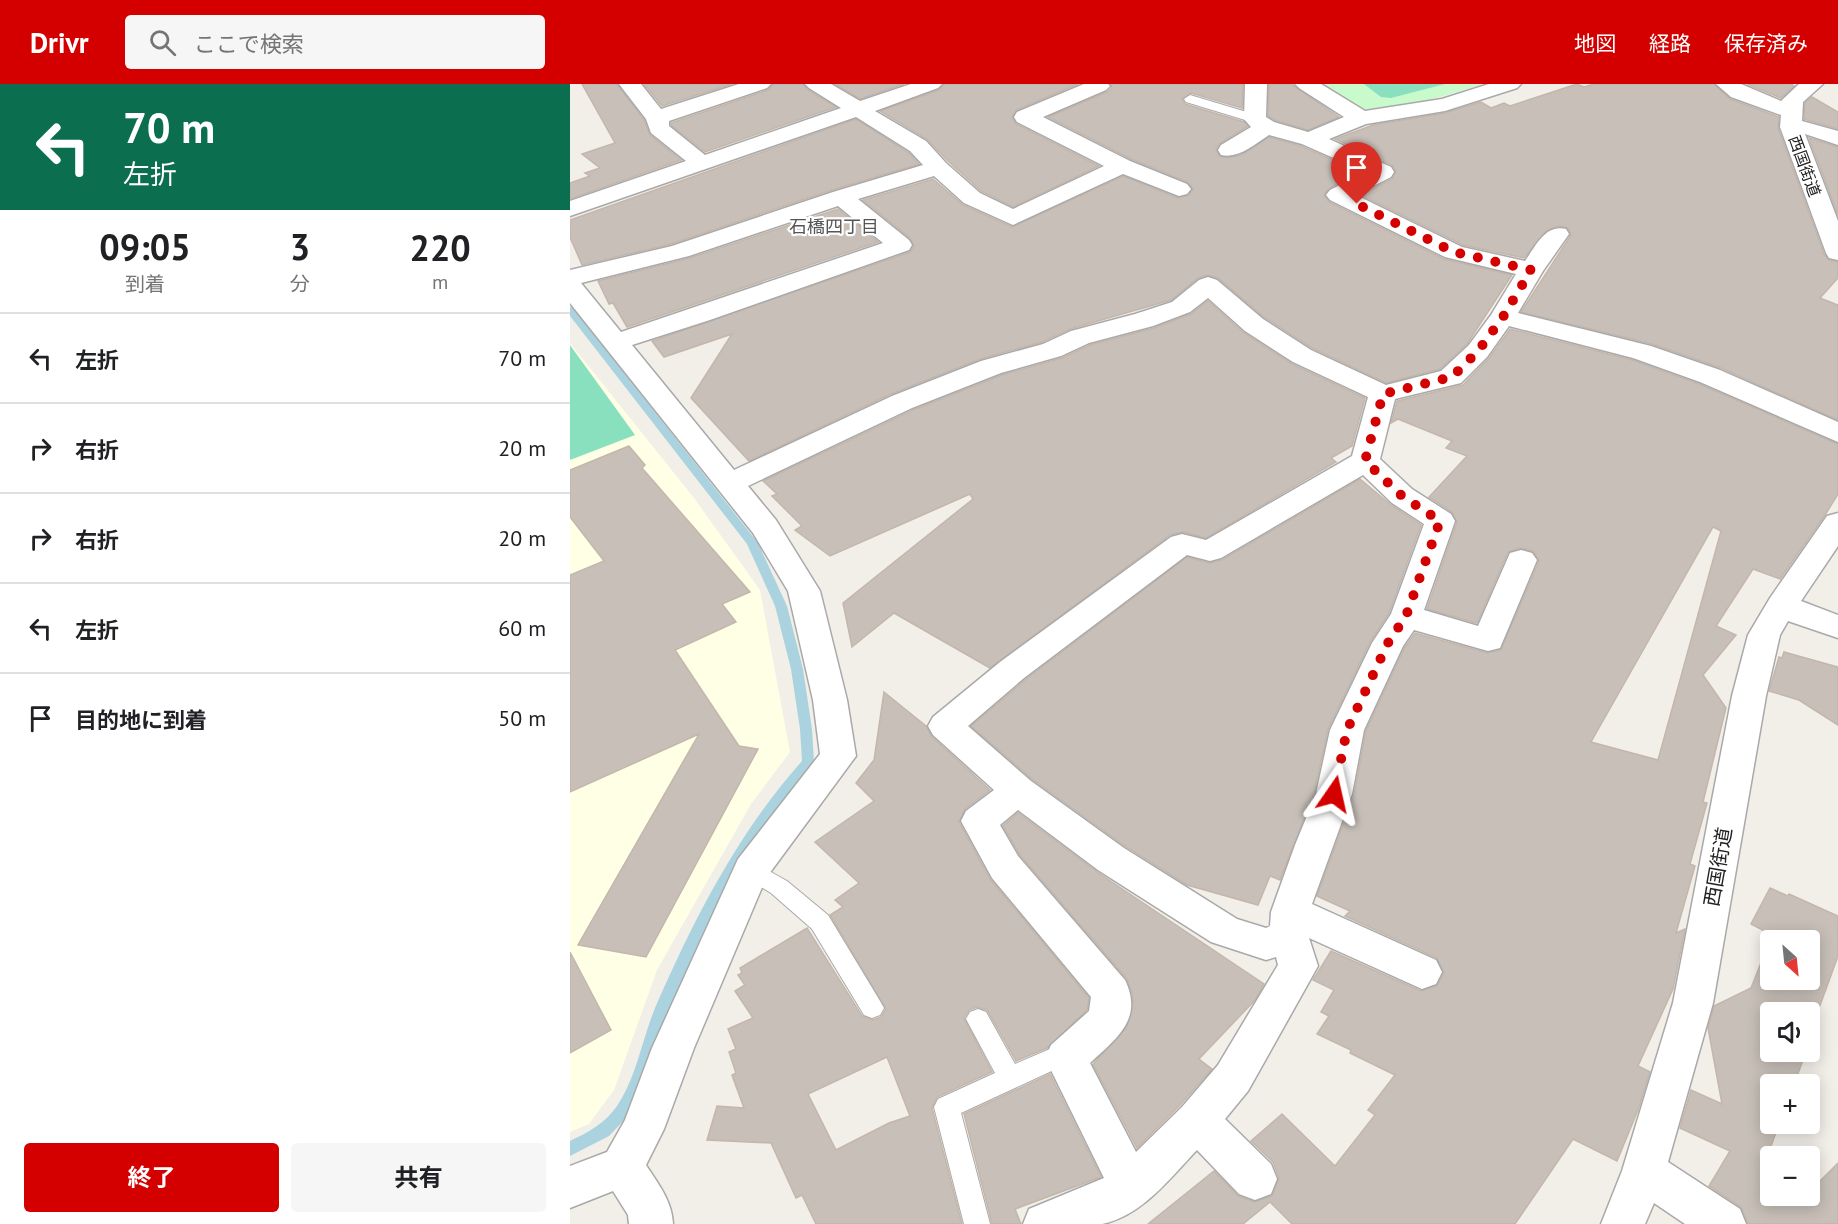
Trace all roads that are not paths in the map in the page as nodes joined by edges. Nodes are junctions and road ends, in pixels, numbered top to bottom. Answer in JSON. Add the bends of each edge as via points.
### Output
{"nodes":[{"id":1,"x":630,"y":84,"type":"edge"},
{"id":2,"x":760,"y":84,"type":"edge"},
{"id":3,"x":816,"y":84,"type":"edge"},
{"id":4,"x":931,"y":84,"type":"edge"},
{"id":5,"x":1095,"y":84,"type":"edge"},
{"id":6,"x":1256,"y":84,"type":"edge"},
{"id":7,"x":1306,"y":84,"type":"edge"},
{"id":8,"x":1510,"y":84,"type":"edge"},
{"id":9,"x":1727,"y":84,"type":"edge"},
{"id":10,"x":1812,"y":84,"type":"edge"},
{"id":11,"x":1190,"y":99,"type":"dead end"},
{"id":12,"x":859,"y":110,"type":"junction"},
{"id":13,"x":657,"y":118,"type":"junction"},
{"id":14,"x":1361,"y":118,"type":"junction"},
{"id":15,"x":1791,"y":120,"type":"junction"},
{"id":16,"x":1260,"y":123,"type":"junction"},
{"id":17,"x":1838,"y":138,"type":"edge"},
{"id":18,"x":1310,"y":139,"type":"junction"},
{"id":19,"x":1229,"y":150,"type":"dead end"},
{"id":20,"x":702,"y":163,"type":"junction"},
{"id":21,"x":1122,"y":165,"type":"junction"},
{"id":22,"x":938,"y":168,"type":"junction"},
{"id":23,"x":1179,"y":189,"type":"dead end"},
{"id":24,"x":841,"y":197,"type":"junction"},
{"id":25,"x":570,"y":210,"type":"edge"},
{"id":26,"x":1557,"y":234,"type":"dead end"},
{"id":27,"x":1838,"y":253,"type":"edge"},
{"id":28,"x":1531,"y":270,"type":"junction"},
{"id":29,"x":570,"y":278,"type":"edge"},
{"id":30,"x":570,"y":286,"type":"edge"},
{"id":31,"x":1503,"y":317,"type":"junction"},
{"id":32,"x":616,"y":342,"type":"junction"},
{"id":33,"x":1383,"y":394,"type":"junction"},
{"id":34,"x":1838,"y":433,"type":"edge"},
{"id":35,"x":1365,"y":461,"type":"junction"},
{"id":36,"x":730,"y":483,"type":"junction"},
{"id":37,"x":1838,"y":523,"type":"edge"},
{"id":38,"x":1521,"y":560,"type":"dead end"},
{"id":39,"x":1781,"y":606,"type":"junction"},
{"id":40,"x":1406,"y":616,"type":"junction"},
{"id":41,"x":1838,"y":627,"type":"edge"},
{"id":42,"x":1018,"y":791,"type":"junction"},
{"id":43,"x":751,"y":870,"type":"junction"},
{"id":44,"x":1290,"y":924,"type":"junction"},
{"id":45,"x":1422,"y":972,"type":"dead end"},
{"id":46,"x":872,"y":1008,"type":"dead end"},
{"id":47,"x":978,"y":1019,"type":"dead end"},
{"id":48,"x":1066,"y":1058,"type":"junction"},
{"id":49,"x":1011,"y":1078,"type":"junction"},
{"id":50,"x":1197,"y":1121,"type":"junction"},
{"id":51,"x":622,"y":1167,"type":"junction"},
{"id":52,"x":1644,"y":1171,"type":"junction"},
{"id":53,"x":1255,"y":1179,"type":"dead end"},
{"id":54,"x":570,"y":1187,"type":"edge"},
{"id":55,"x":1116,"y":1204,"type":"edge"},
{"id":56,"x":651,"y":1224,"type":"edge"},
{"id":57,"x":978,"y":1224,"type":"edge"},
{"id":58,"x":1045,"y":1224,"type":"edge"},
{"id":59,"x":1623,"y":1224,"type":"edge"},
{"id":60,"x":1724,"y":1224,"type":"edge"}],
"edges":[{"from":1,"to":13,"type":"street"},
{"from":2,"to":13,"type":"street"},
{"from":3,"to":12,"type":"street"},
{"from":4,"to":12,"type":"street"},
{"from":5,"to":21,"type":"street","via":[[1099,86],[1024,117]]},
{"from":6,"to":16,"type":"street"},
{"from":7,"to":14,"type":"street"},
{"from":8,"to":14,"type":"street","via":[[1445,105]]},
{"from":9,"to":15,"type":"street"},
{"from":10,"to":15,"type":"street","name":"西国街道","via":[[1792,100]]},
{"from":11,"to":16,"type":"lane"},
{"from":12,"to":20,"type":"street"},
{"from":12,"to":22,"type":"street","via":[[918,146]]},
{"from":13,"to":20,"type":"street","via":[[659,128]]},
{"from":14,"to":18,"type":"street"},
{"from":15,"to":17,"type":"street"},
{"from":15,"to":27,"type":"street","name":"西国街道"},
{"from":16,"to":18,"type":"street"},
{"from":16,"to":19,"type":"street"},
{"from":18,"to":28,"type":"street","via":[[1383,172],[1338,195],[1454,252]]},
{"from":20,"to":25,"type":"street"},
{"from":21,"to":22,"type":"street","via":[[1013,218],[972,198]]},
{"from":21,"to":23,"type":"street"},
{"from":22,"to":24,"type":"street"},
{"from":24,"to":29,"type":"street","via":[[680,250]]},
{"from":24,"to":32,"type":"street","via":[[900,245]]},
{"from":26,"to":28,"type":"street"},
{"from":28,"to":31,"type":"street"},
{"from":30,"to":32,"type":"street"},
{"from":31,"to":33,"type":"street","via":[[1452,377]]},
{"from":31,"to":34,"type":"street","via":[[1642,352],[1710,376]]},
{"from":32,"to":36,"type":"street"},
{"from":33,"to":35,"type":"street"},
{"from":33,"to":36,"type":"street","via":[[1302,356],[1254,325],[1208,285],[1181,307],[1080,337],[923,394]]},
{"from":35,"to":40,"type":"street","via":[[1402,496],[1440,521]]},
{"from":35,"to":42,"type":"street","via":[[1210,551],[1182,544],[1012,670],[945,726]]},
{"from":36,"to":43,"type":"street","via":[[765,527],[804,591],[830,700],[838,756]]},
{"from":37,"to":39,"type":"street","name":"西国街道"},
{"from":38,"to":40,"type":"street","via":[[1488,640]]},
{"from":39,"to":41,"type":"street"},
{"from":39,"to":52,"type":"street","name":"西国街道","via":[[1764,635],[1749,696],[1694,1003]]},
{"from":40,"to":44,"type":"street","via":[[1388,643],[1347,730],[1334,794],[1313,845]]},
{"from":42,"to":44,"type":"street","via":[[1111,860],[1226,931],[1266,944]]},
{"from":42,"to":48,"type":"street","via":[[979,821],[1005,867],[1111,992],[1109,1019]]},
{"from":43,"to":46,"type":"lane","via":[[779,886],[820,922]]},
{"from":43,"to":51,"type":"street","via":[[673,1048],[643,1130]]},
{"from":44,"to":45,"type":"street"},
{"from":44,"to":50,"type":"street","via":[[1298,966],[1233,1078]]},
{"from":47,"to":49,"type":"lane"},
{"from":48,"to":49,"type":"lane","via":[[1057,1057]]},
{"from":48,"to":55,"type":"street"},
{"from":49,"to":57,"type":"lane","via":[[947,1107]]},
{"from":50,"to":53,"type":"street"},
{"from":50,"to":55,"type":"street"},
{"from":51,"to":54,"type":"street"},
{"from":51,"to":56,"type":"street","via":[[650,1210]]},
{"from":52,"to":59,"type":"street","name":"西国街道"},
{"from":52,"to":60,"type":"street"},
{"from":55,"to":58,"type":"street"}]}
